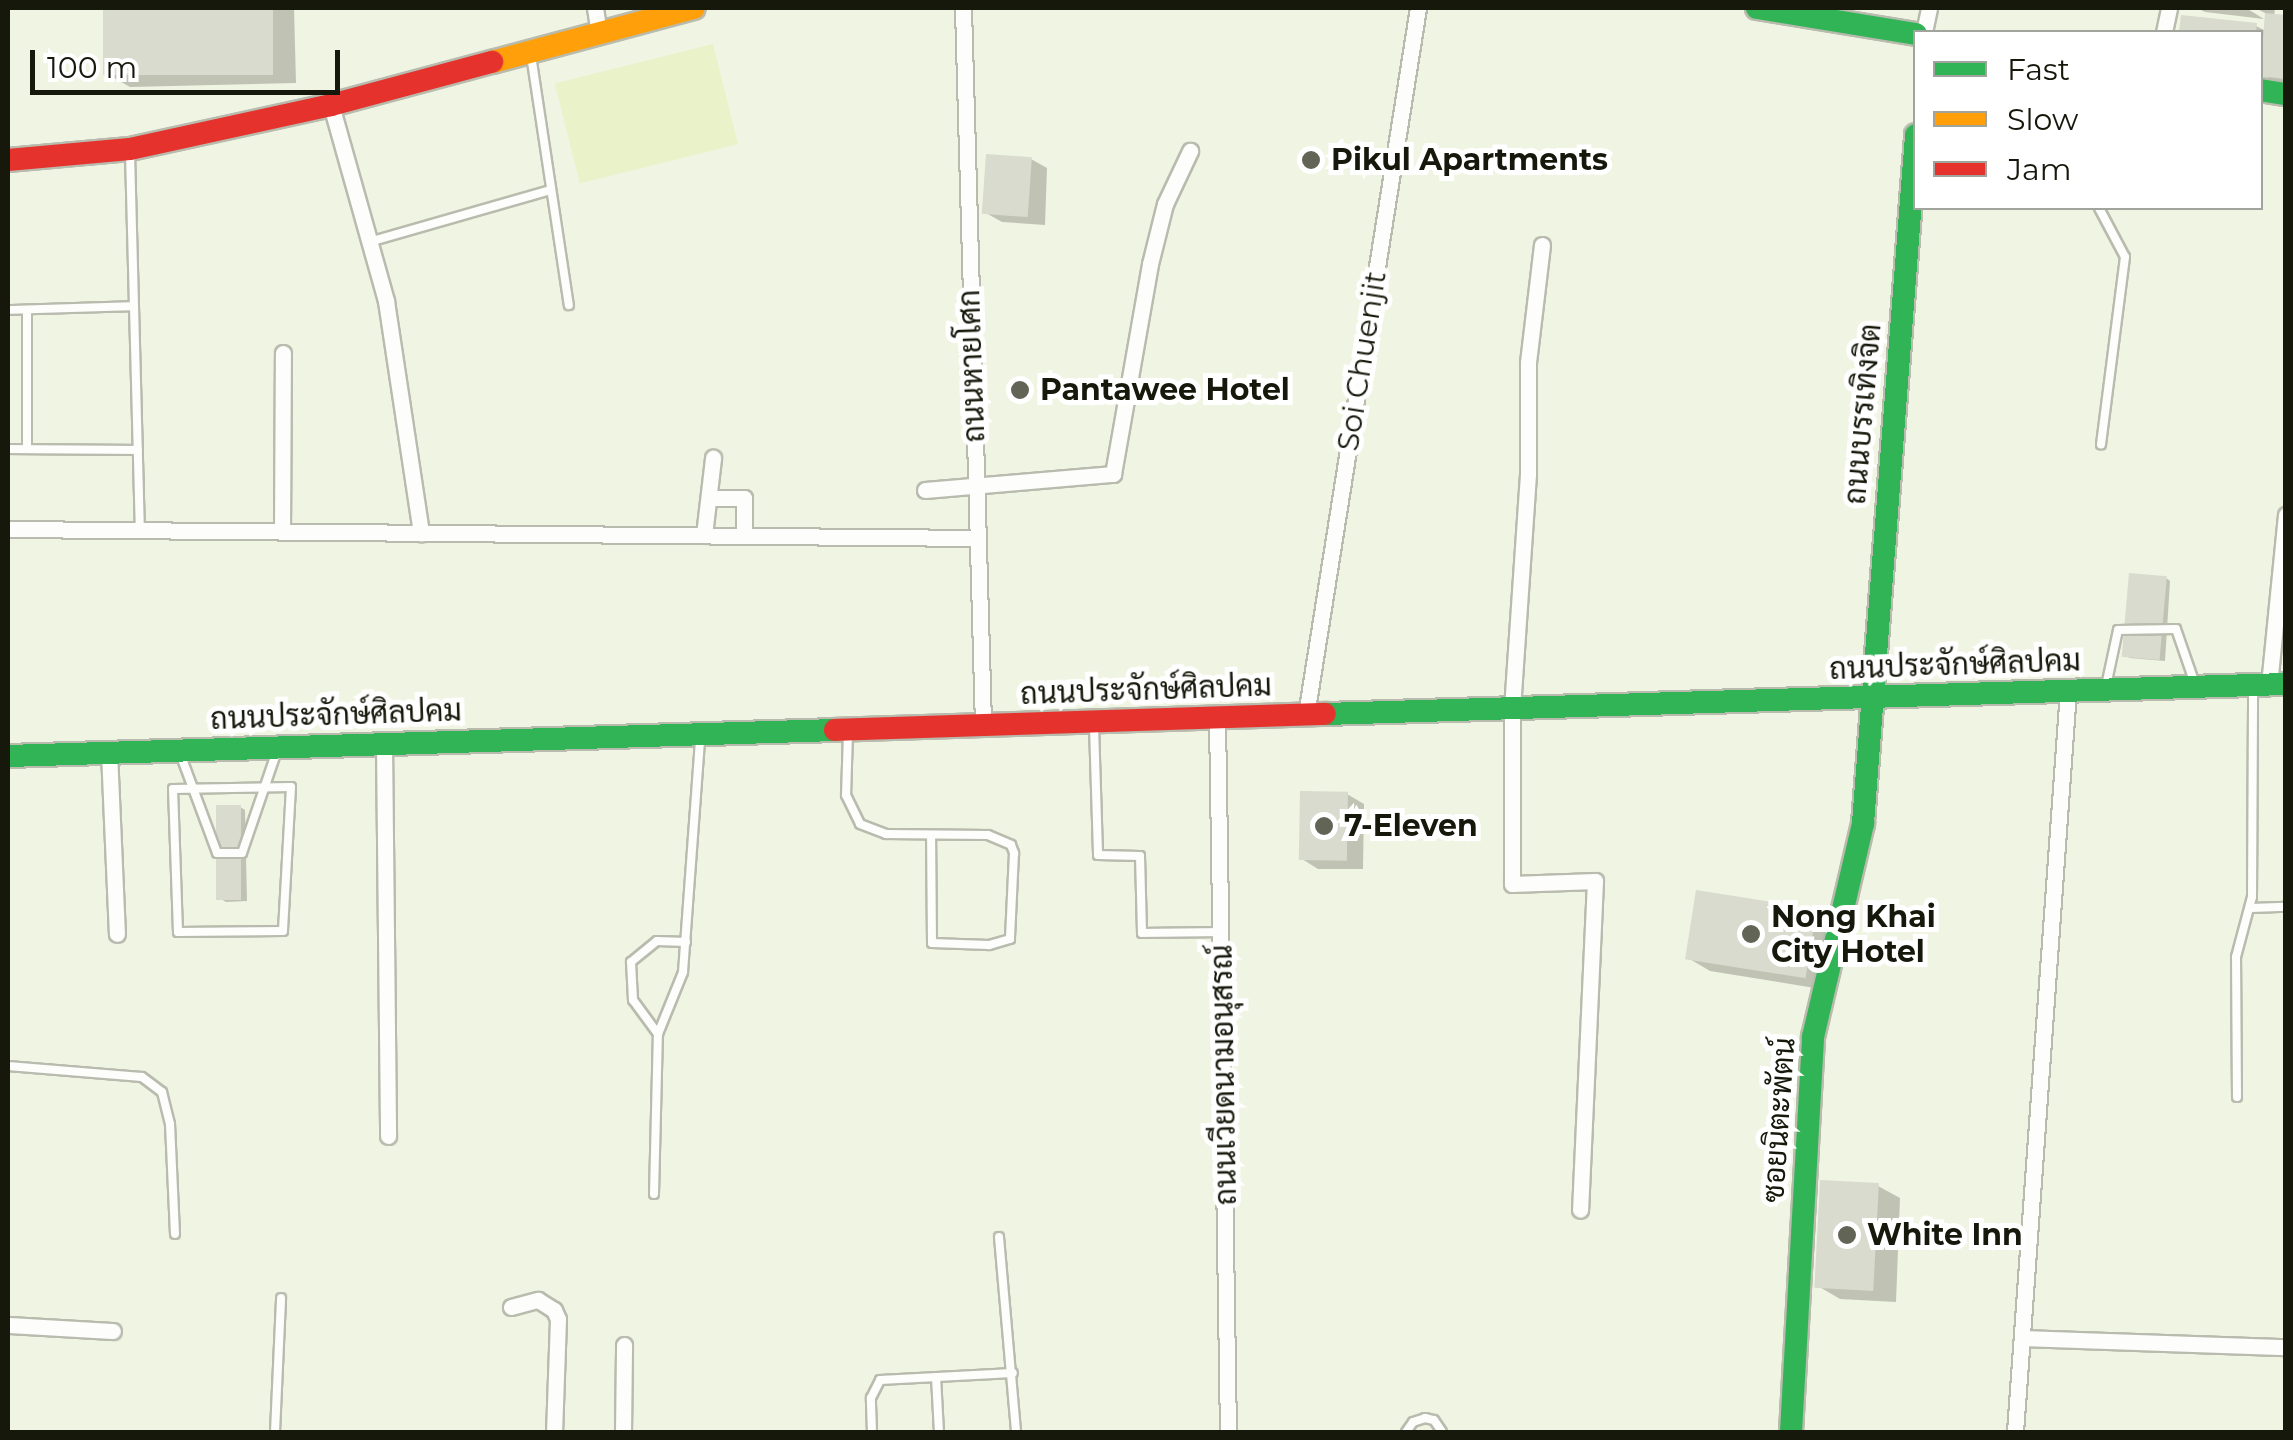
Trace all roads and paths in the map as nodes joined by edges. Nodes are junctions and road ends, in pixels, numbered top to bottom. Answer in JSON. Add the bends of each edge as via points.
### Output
{"nodes":[{"id":1,"x":595,"y":8,"type":"edge"},
{"id":2,"x":694,"y":8,"type":"edge"},
{"id":3,"x":963,"y":8,"type":"edge"},
{"id":4,"x":1418,"y":8,"type":"edge"},
{"id":5,"x":1757,"y":8,"type":"edge"},
{"id":6,"x":599,"y":33,"type":"junction"},
{"id":7,"x":1913,"y":34,"type":"edge"},
{"id":8,"x":530,"y":50,"type":"junction"},
{"id":9,"x":331,"y":106,"type":"junction"},
{"id":10,"x":130,"y":149,"type":"junction"},
{"id":11,"x":1190,"y":150,"type":"dead end"},
{"id":12,"x":8,"y":160,"type":"edge"},
{"id":13,"x":1913,"y":172,"type":"edge"},
{"id":14,"x":550,"y":190,"type":"junction"},
{"id":15,"x":2100,"y":210,"type":"edge"},
{"id":16,"x":369,"y":242,"type":"junction"},
{"id":17,"x":1542,"y":245,"type":"dead end"},
{"id":18,"x":570,"y":304,"type":"dead end"},
{"id":19,"x":134,"y":306,"type":"junction"},
{"id":20,"x":8,"y":310,"type":"edge"},
{"id":21,"x":27,"y":310,"type":"junction"},
{"id":22,"x":284,"y":353,"type":"dead end"},
{"id":23,"x":2102,"y":444,"type":"dead end"},
{"id":24,"x":8,"y":449,"type":"edge"},
{"id":25,"x":27,"y":449,"type":"junction"},
{"id":26,"x":138,"y":450,"type":"junction"},
{"id":27,"x":712,"y":458,"type":"dead end"},
{"id":28,"x":747,"y":478,"type":"dead end"},
{"id":29,"x":976,"y":487,"type":"junction"},
{"id":30,"x":925,"y":490,"type":"dead end"},
{"id":31,"x":709,"y":498,"type":"junction"},
{"id":32,"x":744,"y":498,"type":"junction"},
{"id":33,"x":2286,"y":514,"type":"edge"},
{"id":34,"x":8,"y":529,"type":"edge"},
{"id":35,"x":140,"y":530,"type":"junction"},
{"id":36,"x":282,"y":532,"type":"junction"},
{"id":37,"x":421,"y":533,"type":"junction"},
{"id":38,"x":704,"y":536,"type":"junction"},
{"id":39,"x":744,"y":536,"type":"junction"},
{"id":40,"x":978,"y":538,"type":"junction"},
{"id":41,"x":2269,"y":685,"type":"edge"},
{"id":42,"x":2196,"y":687,"type":"junction"},
{"id":43,"x":2105,"y":690,"type":"junction"},
{"id":44,"x":2068,"y":691,"type":"junction"},
{"id":45,"x":1870,"y":697,"type":"junction"},
{"id":46,"x":1512,"y":708,"type":"junction"},
{"id":47,"x":1306,"y":715,"type":"junction"},
{"id":48,"x":1217,"y":718,"type":"junction"},
{"id":49,"x":1094,"y":722,"type":"junction"},
{"id":50,"x":982,"y":725,"type":"junction"},
{"id":51,"x":848,"y":729,"type":"junction"},
{"id":52,"x":701,"y":732,"type":"junction"},
{"id":53,"x":384,"y":744,"type":"junction"},
{"id":54,"x":278,"y":747,"type":"junction"},
{"id":55,"x":179,"y":750,"type":"junction"},
{"id":56,"x":109,"y":752,"type":"junction"},
{"id":57,"x":8,"y":756,"type":"edge"},
{"id":58,"x":266,"y":787,"type":"junction"},
{"id":59,"x":192,"y":788,"type":"junction"},
{"id":60,"x":931,"y":836,"type":"junction"},
{"id":61,"x":2286,"y":907,"type":"edge"},
{"id":62,"x":2251,"y":908,"type":"junction"},
{"id":63,"x":1221,"y":932,"type":"junction"},
{"id":64,"x":117,"y":934,"type":"dead end"},
{"id":65,"x":686,"y":942,"type":"junction"},
{"id":66,"x":658,"y":1034,"type":"junction"},
{"id":67,"x":8,"y":1066,"type":"edge"},
{"id":68,"x":2237,"y":1098,"type":"dead end"},
{"id":69,"x":388,"y":1136,"type":"dead end"},
{"id":70,"x":654,"y":1194,"type":"dead end"},
{"id":71,"x":1580,"y":1210,"type":"dead end"},
{"id":72,"x":175,"y":1234,"type":"dead end"},
{"id":73,"x":999,"y":1238,"type":"dead end"},
{"id":74,"x":281,"y":1298,"type":"dead end"},
{"id":75,"x":512,"y":1307,"type":"dead end"},
{"id":76,"x":8,"y":1324,"type":"edge"},
{"id":77,"x":112,"y":1331,"type":"dead end"},
{"id":78,"x":2022,"y":1338,"type":"junction"},
{"id":79,"x":624,"y":1345,"type":"dead end"},
{"id":80,"x":2286,"y":1348,"type":"edge"},
{"id":81,"x":1014,"y":1373,"type":"junction"},
{"id":82,"x":936,"y":1377,"type":"junction"},
{"id":83,"x":275,"y":1432,"type":"edge"},
{"id":84,"x":554,"y":1432,"type":"edge"},
{"id":85,"x":624,"y":1432,"type":"edge"},
{"id":86,"x":872,"y":1432,"type":"edge"},
{"id":87,"x":939,"y":1432,"type":"edge"},
{"id":88,"x":1016,"y":1432,"type":"edge"},
{"id":89,"x":1228,"y":1432,"type":"edge"},
{"id":90,"x":1406,"y":1432,"type":"edge"},
{"id":91,"x":1442,"y":1432,"type":"edge"},
{"id":92,"x":1791,"y":1432,"type":"edge"},
{"id":93,"x":2015,"y":1432,"type":"edge"}],
"edges":[{"from":1,"to":6,"type":"street"},
{"from":2,"to":6,"type":"street"},
{"from":3,"to":29,"type":"street","name":"ถนนหายโศก"},
{"from":4,"to":47,"type":"street","name":"Soi Chuenjit"},
{"from":5,"to":7,"type":"street"},
{"from":6,"to":8,"type":"street"},
{"from":8,"to":9,"type":"street"},
{"from":8,"to":14,"type":"lane"},
{"from":9,"to":10,"type":"street"},
{"from":9,"to":16,"type":"street"},
{"from":10,"to":12,"type":"street"},
{"from":10,"to":19,"type":"lane"},
{"from":11,"to":29,"type":"street","via":[[1165,204],[1150,264],[1113,474]]},
{"from":13,"to":45,"type":"street","name":"ถนนบรรเทิงจิต"},
{"from":14,"to":16,"type":"lane"},
{"from":14,"to":18,"type":"lane"},
{"from":15,"to":23,"type":"lane","via":[[2125,256]]},
{"from":16,"to":37,"type":"street","via":[[386,301]]},
{"from":17,"to":46,"type":"street","via":[[1528,362],[1528,474]]},
{"from":19,"to":21,"type":"lane"},
{"from":19,"to":26,"type":"lane"},
{"from":20,"to":21,"type":"lane"},
{"from":21,"to":25,"type":"lane"},
{"from":22,"to":36,"type":"street"},
{"from":24,"to":25,"type":"lane"},
{"from":25,"to":26,"type":"lane"},
{"from":26,"to":35,"type":"lane"},
{"from":27,"to":31,"type":"street"},
{"from":28,"to":32,"type":"street"},
{"from":29,"to":30,"type":"street"},
{"from":29,"to":40,"type":"street","name":"ถนนหายโศก"},
{"from":31,"to":32,"type":"street"},
{"from":31,"to":38,"type":"street"},
{"from":32,"to":39,"type":"street"},
{"from":33,"to":41,"type":"street"},
{"from":34,"to":35,"type":"street"},
{"from":35,"to":36,"type":"street"},
{"from":36,"to":37,"type":"street"},
{"from":37,"to":38,"type":"street"},
{"from":38,"to":39,"type":"street"},
{"from":39,"to":40,"type":"street"},
{"from":40,"to":50,"type":"street","name":"ถนนหายโศก"},
{"from":41,"to":42,"type":"street","name":"ถนนประจักษ์ศิลปคม"},
{"from":41,"to":62,"type":"lane"},
{"from":42,"to":43,"type":"street","name":"ถนนประจักษ์ศิลปคม"},
{"from":42,"to":43,"type":"lane","via":[[2176,629],[2118,630]]},
{"from":43,"to":44,"type":"street","name":"ถนนประจักษ์ศิลปคม"},
{"from":44,"to":45,"type":"street","name":"ถนนประจักษ์ศิลปคม"},
{"from":44,"to":78,"type":"street"},
{"from":45,"to":46,"type":"street","name":"ถนนประจักษ์ศิลปคม"},
{"from":45,"to":92,"type":"street","name":"ซอยนิตะพัตน์","via":[[1863,823],[1813,1037]]},
{"from":46,"to":47,"type":"street","name":"ถนนประจักษ์ศิลปคม"},
{"from":46,"to":71,"type":"street","via":[[1512,884],[1594,881]]},
{"from":47,"to":48,"type":"street","name":"ถนนประจักษ์ศิลปคม"},
{"from":48,"to":49,"type":"street","name":"ถนนประจักษ์ศิลปคม"},
{"from":48,"to":63,"type":"street","name":"ถนนเวียดนามอนุสรณ์"},
{"from":49,"to":50,"type":"street","name":"ถนนประจักษ์ศิลปคม"},
{"from":49,"to":63,"type":"lane","via":[[1098,855],[1140,856],[1142,933]]},
{"from":50,"to":51,"type":"street","name":"ถนนประจักษ์ศิลปคม"},
{"from":51,"to":52,"type":"street","name":"ถนนประจักษ์ศิลปคม"},
{"from":51,"to":60,"type":"lane","via":[[846,795],[852,813],[872,831]]},
{"from":52,"to":53,"type":"street","name":"ถนนประจักษ์ศิลปคม"},
{"from":52,"to":65,"type":"lane"},
{"from":53,"to":54,"type":"street","name":"ถนนประจักษ์ศิลปคม"},
{"from":53,"to":69,"type":"street"},
{"from":54,"to":55,"type":"street","name":"ถนนประจักษ์ศิลปคม"},
{"from":54,"to":58,"type":"lane"},
{"from":55,"to":56,"type":"street","name":"ถนนประจักษ์ศิลปคม"},
{"from":55,"to":59,"type":"lane"},
{"from":56,"to":57,"type":"street","name":"ถนนประจักษ์ศิลปคม"},
{"from":56,"to":64,"type":"street"},
{"from":58,"to":59,"type":"lane"},
{"from":58,"to":59,"type":"lane","via":[[242,853],[218,853]]},
{"from":58,"to":59,"type":"lane","via":[[291,787],[283,931],[178,932],[172,788]]},
{"from":60,"to":60,"type":"lane","via":[[988,835],[1011,844],[1010,939],[989,945],[932,942]]},
{"from":61,"to":62,"type":"lane"},
{"from":62,"to":68,"type":"lane","via":[[2236,957]]},
{"from":63,"to":89,"type":"street","name":"ถนนเวียดนามอนุสรณ์"},
{"from":65,"to":66,"type":"lane","via":[[683,972]]},
{"from":65,"to":66,"type":"lane","via":[[657,941],[631,962],[633,1000]]},
{"from":66,"to":70,"type":"lane"},
{"from":67,"to":72,"type":"lane","via":[[142,1076],[162,1092],[170,1124]]},
{"from":73,"to":81,"type":"lane"},
{"from":74,"to":83,"type":"lane"},
{"from":75,"to":84,"type":"street","via":[[538,1300],[558,1318]]},
{"from":76,"to":77,"type":"street"},
{"from":78,"to":80,"type":"street"},
{"from":78,"to":93,"type":"street"},
{"from":79,"to":85,"type":"street"},
{"from":81,"to":82,"type":"lane"},
{"from":81,"to":88,"type":"lane"},
{"from":82,"to":86,"type":"lane","via":[[880,1380],[871,1398]]},
{"from":82,"to":87,"type":"lane"},
{"from":90,"to":91,"type":"lane","via":[[1425,1418]]}]}
